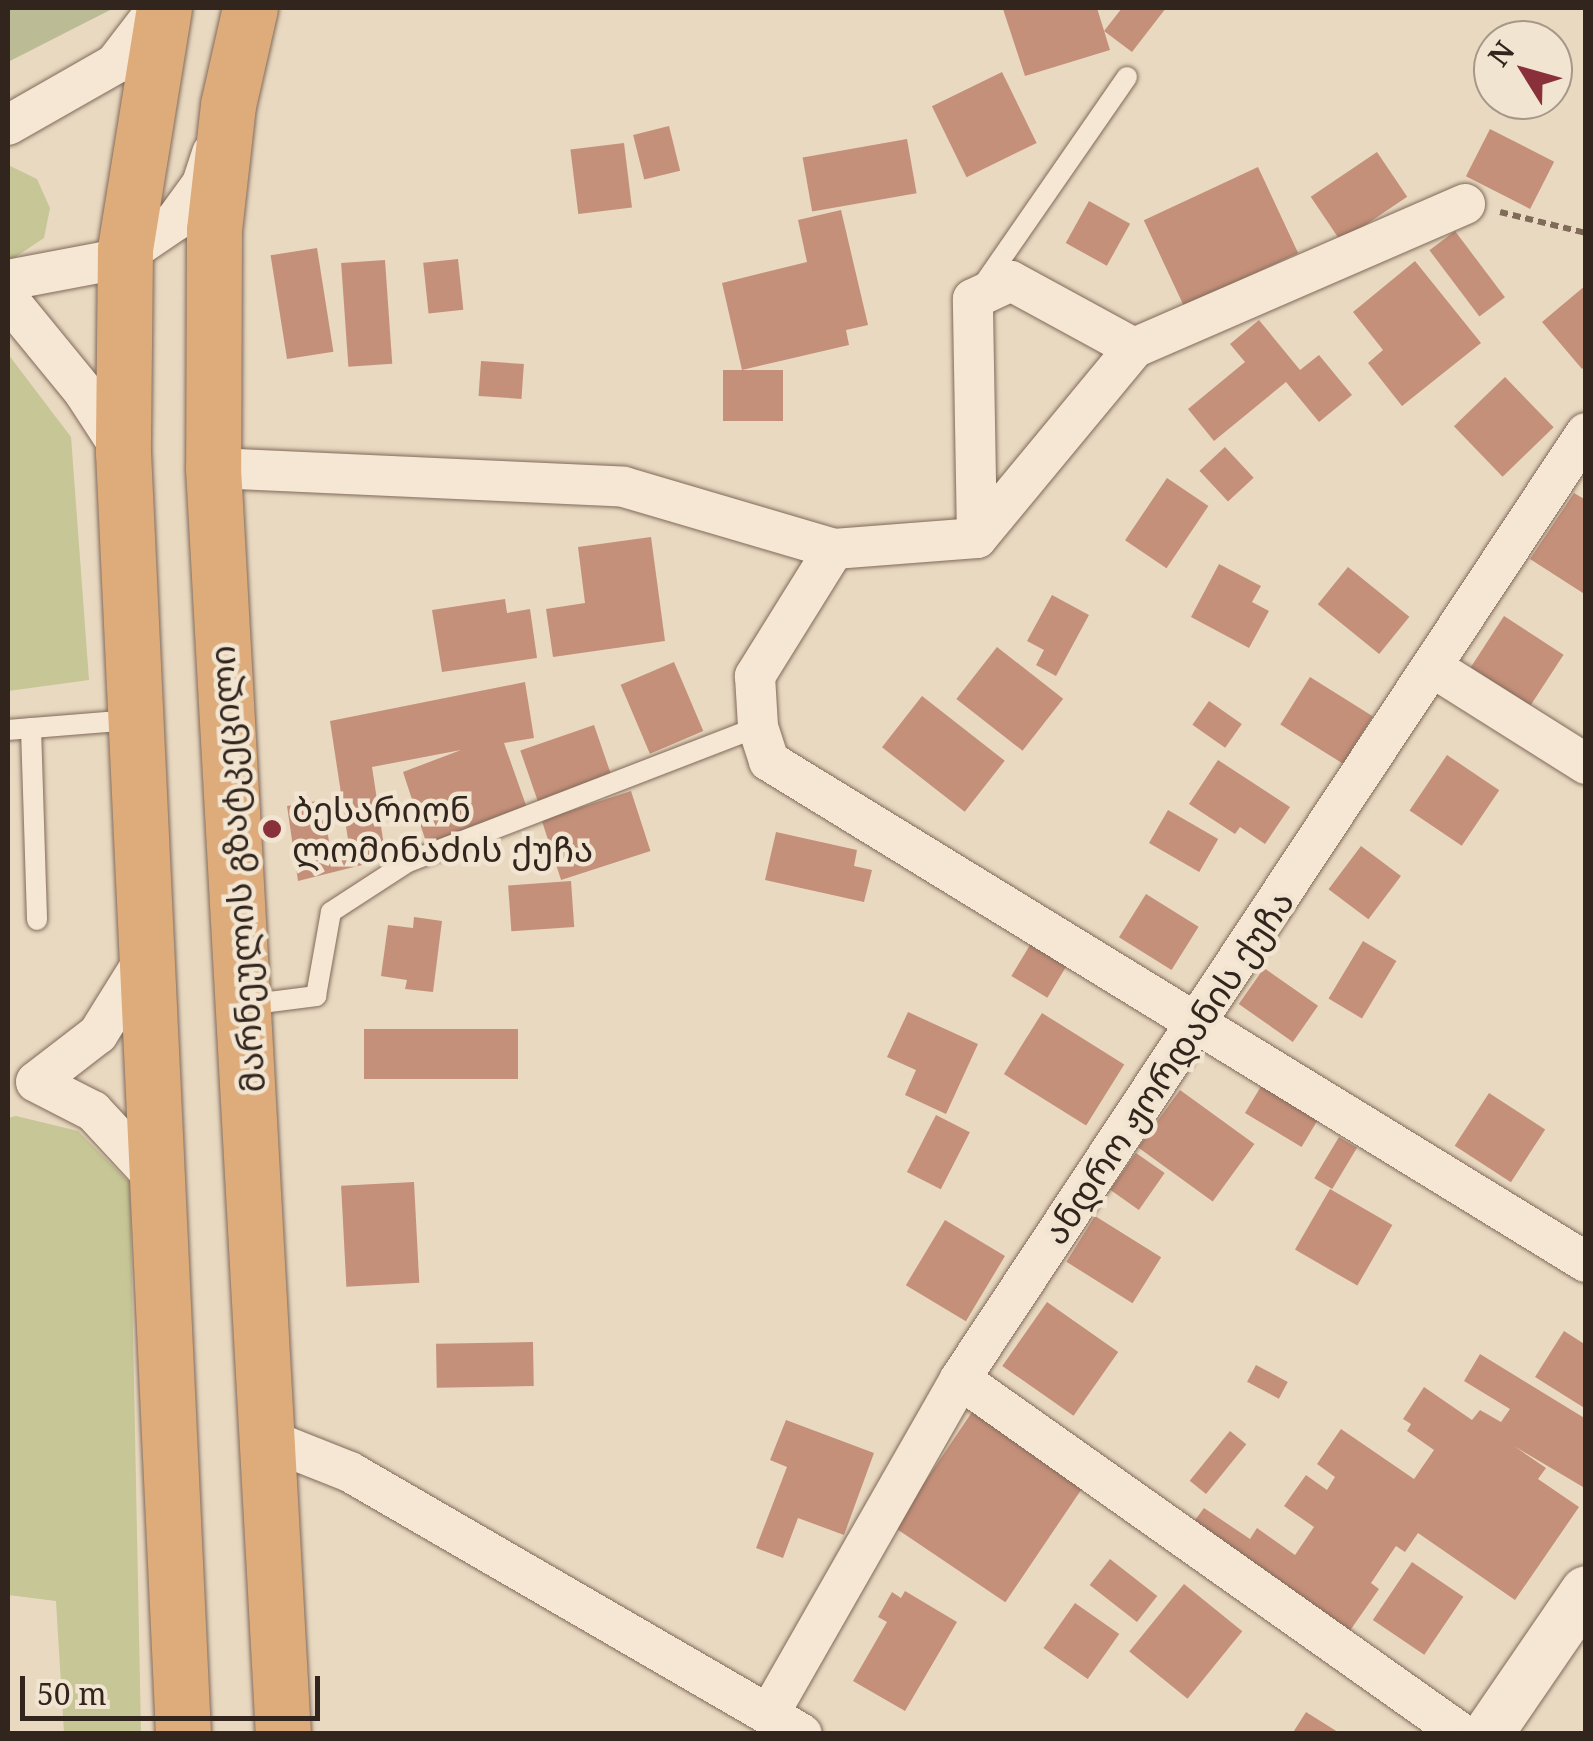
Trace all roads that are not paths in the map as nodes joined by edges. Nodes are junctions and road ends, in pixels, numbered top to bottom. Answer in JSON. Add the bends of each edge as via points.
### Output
{"nodes":[{"id":1,"x":161,"y":8,"type":"edge"},
{"id":2,"x":250,"y":8,"type":"edge"},
{"id":3,"x":1127,"y":77,"type":"dead end"},
{"id":4,"x":228,"y":105,"type":"junction"},
{"id":5,"x":8,"y":125,"type":"edge"},
{"id":6,"x":1465,"y":204,"type":"road end"},
{"id":7,"x":125,"y":250,"type":"junction"},
{"id":8,"x":8,"y":280,"type":"edge"},
{"id":9,"x":8,"y":300,"type":"edge"},
{"id":10,"x":973,"y":300,"type":"junction"},
{"id":11,"x":1134,"y":348,"type":"junction"},
{"id":12,"x":1586,"y":433,"type":"edge"},
{"id":13,"x":123,"y":452,"type":"junction"},
{"id":14,"x":213,"y":468,"type":"junction"},
{"id":15,"x":978,"y":538,"type":"junction"},
{"id":16,"x":834,"y":549,"type":"junction"},
{"id":17,"x":1432,"y":667,"type":"junction"},
{"id":18,"x":138,"y":720,"type":"junction"},
{"id":19,"x":758,"y":727,"type":"junction"},
{"id":20,"x":31,"y":728,"type":"junction"},
{"id":21,"x":8,"y":730,"type":"edge"},
{"id":22,"x":1586,"y":764,"type":"edge"},
{"id":23,"x":38,"y":920,"type":"dead end"},
{"id":24,"x":146,"y":957,"type":"junction"},
{"id":25,"x":246,"y":1005,"type":"junction"},
{"id":26,"x":1199,"y":1021,"type":"junction"},
{"id":27,"x":22,"y":1086,"type":"edge"},
{"id":28,"x":159,"y":1182,"type":"junction"},
{"id":29,"x":1586,"y":1262,"type":"edge"},
{"id":30,"x":960,"y":1379,"type":"junction"},
{"id":31,"x":272,"y":1441,"type":"junction"},
{"id":32,"x":1586,"y":1591,"type":"edge"},
{"id":33,"x":786,"y":1724,"type":"edge"},
{"id":34,"x":183,"y":1734,"type":"edge"},
{"id":35,"x":284,"y":1734,"type":"edge"},
{"id":36,"x":1462,"y":1734,"type":"edge"},
{"id":37,"x":1488,"y":1734,"type":"edge"}],
"edges":[{"from":1,"to":5,"type":"street","via":[[115,64]]},
{"from":1,"to":7,"type":"highway"},
{"from":2,"to":4,"type":"highway","name":"მარნეულის გზატკეცილი"},
{"from":3,"to":10,"type":"lane"},
{"from":4,"to":7,"type":"street","via":[[202,184],[175,221]]},
{"from":4,"to":14,"type":"highway","name":"მარნეულის გზატკეცილი","via":[[214,230]]},
{"from":6,"to":11,"type":"street"},
{"from":7,"to":8,"type":"street","via":[[94,269]]},
{"from":7,"to":13,"type":"highway"},
{"from":9,"to":13,"type":"street","via":[[84,392]]},
{"from":10,"to":11,"type":"street","via":[[1011,281]]},
{"from":10,"to":15,"type":"street"},
{"from":11,"to":15,"type":"street"},
{"from":12,"to":17,"type":"street","name":"ანდრო ჟორდანის ქუჩა"},
{"from":13,"to":18,"type":"highway"},
{"from":14,"to":16,"type":"street","via":[[624,487]]},
{"from":14,"to":25,"type":"highway","name":"მარნეულის გზატკეცილი"},
{"from":15,"to":16,"type":"street"},
{"from":16,"to":19,"type":"street","via":[[756,676]]},
{"from":17,"to":22,"type":"street"},
{"from":17,"to":26,"type":"street","name":"ანდრო ჟორდანის ქუჩა"},
{"from":18,"to":20,"type":"lane"},
{"from":18,"to":24,"type":"highway"},
{"from":19,"to":25,"type":"lane","via":[[408,862],[330,912],[316,996]]},
{"from":19,"to":26,"type":"street","via":[[769,761]]},
{"from":20,"to":21,"type":"lane"},
{"from":20,"to":23,"type":"lane"},
{"from":24,"to":27,"type":"street","via":[[98,1034]]},
{"from":24,"to":28,"type":"highway"},
{"from":25,"to":31,"type":"highway","name":"მარნეულის გზატკეცილი"},
{"from":26,"to":29,"type":"street"},
{"from":26,"to":30,"type":"street","name":"ანდრო ჟორდანის ქუჩა"},
{"from":27,"to":28,"type":"street","via":[[93,1112]]},
{"from":28,"to":34,"type":"highway"},
{"from":30,"to":33,"type":"street","name":"ანდრო ჟორდანის ქუჩა"},
{"from":30,"to":36,"type":"street"},
{"from":31,"to":33,"type":"street","via":[[350,1472]]},
{"from":31,"to":35,"type":"highway","name":"მარნეულის გზატკეცილი"},
{"from":32,"to":37,"type":"street"}]}
